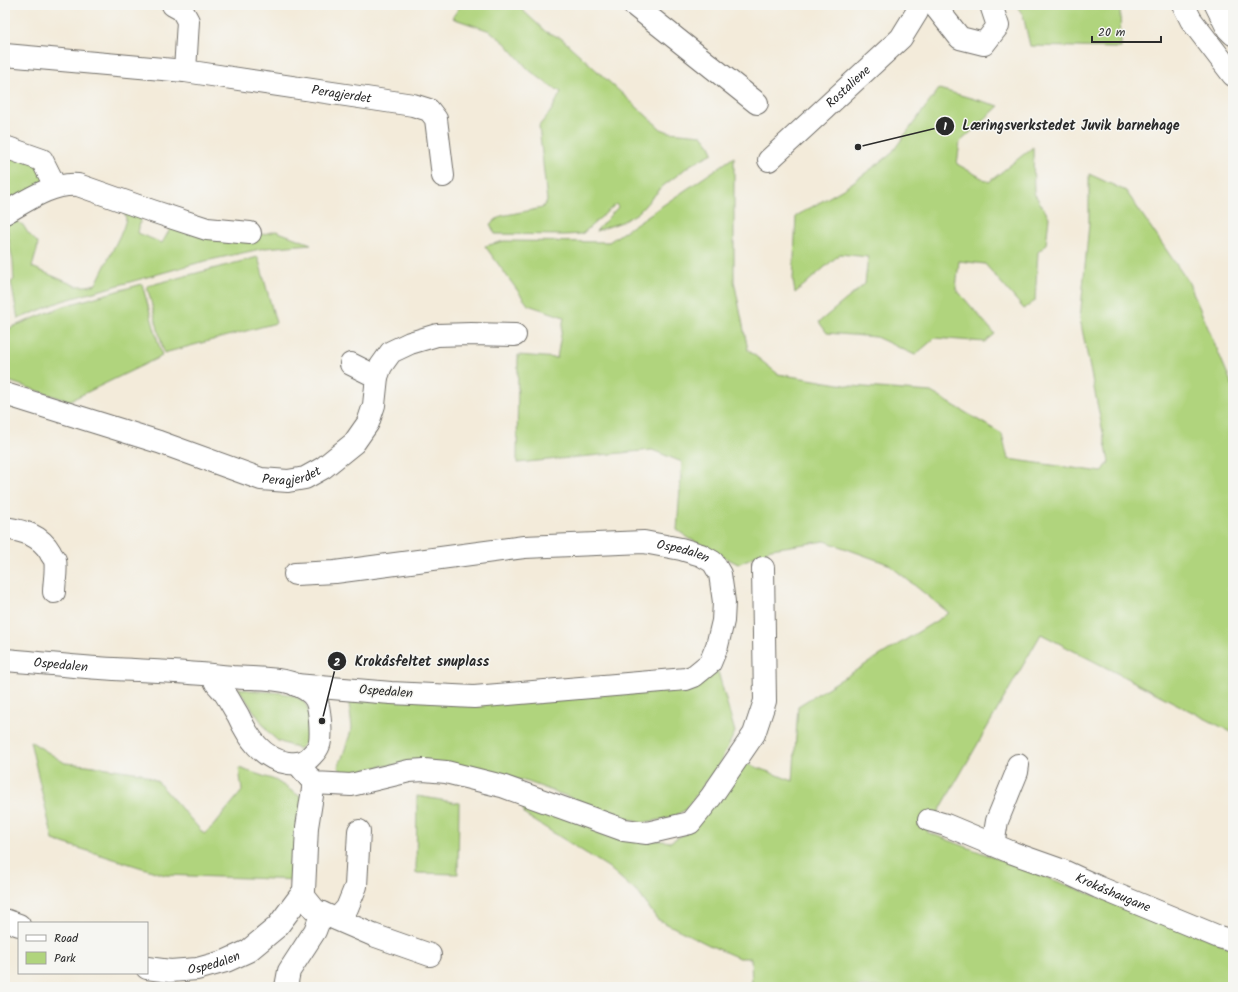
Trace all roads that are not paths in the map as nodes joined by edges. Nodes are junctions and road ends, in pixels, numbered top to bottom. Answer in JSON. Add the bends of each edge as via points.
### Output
{"nodes":[{"id":1,"x":173,"y":5,"type":"edge"},
{"id":2,"x":634,"y":5,"type":"edge"},
{"id":3,"x":917,"y":5,"type":"edge"},
{"id":4,"x":934,"y":5,"type":"edge"},
{"id":5,"x":991,"y":5,"type":"edge"},
{"id":6,"x":1187,"y":5,"type":"edge"},
{"id":7,"x":1216,"y":5,"type":"edge"},
{"id":8,"x":1233,"y":34,"type":"edge"},
{"id":9,"x":5,"y":55,"type":"edge"},
{"id":10,"x":185,"y":71,"type":"junction"},
{"id":11,"x":1233,"y":75,"type":"edge"},
{"id":12,"x":757,"y":103,"type":"dead end"},
{"id":13,"x":5,"y":147,"type":"edge"},
{"id":14,"x":769,"y":160,"type":"dead end"},
{"id":15,"x":443,"y":176,"type":"dead end"},
{"id":16,"x":55,"y":186,"type":"junction"},
{"id":17,"x":5,"y":213,"type":"edge"},
{"id":18,"x":250,"y":233,"type":"dead end"},
{"id":19,"x":515,"y":335,"type":"dead end"},
{"id":20,"x":351,"y":364,"type":"dead end"},
{"id":21,"x":377,"y":377,"type":"junction"},
{"id":22,"x":5,"y":394,"type":"edge"},
{"id":23,"x":5,"y":528,"type":"edge"},
{"id":24,"x":763,"y":568,"type":"dead end"},
{"id":25,"x":295,"y":574,"type":"dead end"},
{"id":26,"x":54,"y":592,"type":"dead end"},
{"id":27,"x":5,"y":660,"type":"edge"},
{"id":28,"x":213,"y":675,"type":"junction"},
{"id":29,"x":296,"y":685,"type":"junction"},
{"id":30,"x":298,"y":764,"type":"junction"},
{"id":31,"x":1018,"y":765,"type":"dead end"},
{"id":32,"x":314,"y":783,"type":"junction"},
{"id":33,"x":929,"y":820,"type":"dead end"},
{"id":34,"x":359,"y":831,"type":"dead end"},
{"id":35,"x":993,"y":845,"type":"junction"},
{"id":36,"x":302,"y":894,"type":"junction"},
{"id":37,"x":329,"y":916,"type":"junction"},
{"id":38,"x":5,"y":920,"type":"edge"},
{"id":39,"x":18,"y":924,"type":"edge"},
{"id":40,"x":1233,"y":941,"type":"edge"},
{"id":41,"x":430,"y":954,"type":"dead end"},
{"id":42,"x":148,"y":968,"type":"edge"},
{"id":43,"x":286,"y":987,"type":"edge"}],
"edges":[{"from":1,"to":10,"type":"street","via":[[182,10],[188,21]]},
{"from":2,"to":12,"type":"street"},
{"from":3,"to":14,"type":"street","name":"Rostaliene","via":[[917,12],[901,38]]},
{"from":4,"to":5,"type":"street","via":[[960,38],[984,44],[998,26]]},
{"from":6,"to":11,"type":"street","via":[[1185,8],[1191,20]]},
{"from":7,"to":8,"type":"street"},
{"from":9,"to":10,"type":"street","name":"Peragjerdet"},
{"from":10,"to":15,"type":"street","name":"Peragjerdet","via":[[413,105],[429,110],[436,119]]},
{"from":13,"to":16,"type":"street","via":[[42,160]]},
{"from":16,"to":17,"type":"street"},
{"from":16,"to":18,"type":"street","via":[[78,185],[207,229]]},
{"from":19,"to":21,"type":"street","name":"Peragjerdet","via":[[437,335],[410,343],[391,352]]},
{"from":20,"to":21,"type":"street"},
{"from":21,"to":22,"type":"street","name":"Peragjerdet","via":[[374,406],[368,423],[354,443],[323,468],[305,478],[288,481],[261,479],[158,442]]},
{"from":23,"to":26,"type":"street","via":[[33,535],[47,547],[55,560]]},
{"from":24,"to":32,"type":"street","via":[[765,701],[754,734],[690,823],[647,833],[624,830],[502,786],[446,772],[409,771],[351,785]]},
{"from":25,"to":29,"type":"street","name":"Ospedalen","via":[[335,572],[524,547],[644,542],[701,555],[713,562],[720,574],[724,602],[718,646],[710,663],[686,679],[474,697]]},
{"from":27,"to":28,"type":"street","name":"Ospedalen"},
{"from":28,"to":29,"type":"street","name":"Ospedalen","via":[[284,681]]},
{"from":28,"to":30,"type":"street","via":[[214,681],[231,703],[245,731],[259,749],[281,762]]},
{"from":29,"to":30,"type":"street","name":"Ospedalen","via":[[305,689],[316,700],[321,716],[320,744],[307,760]]},
{"from":30,"to":32,"type":"street"},
{"from":31,"to":35,"type":"street","via":[[997,821]]},
{"from":32,"to":36,"type":"street","name":"Ospedalen","via":[[307,827]]},
{"from":33,"to":35,"type":"street","name":"Krokåshaugane"},
{"from":34,"to":37,"type":"street","via":[[356,886],[347,908]]},
{"from":35,"to":40,"type":"street","name":"Krokåshaugane","via":[[1061,870]]},
{"from":36,"to":37,"type":"street","via":[[315,910]]},
{"from":36,"to":42,"type":"street","name":"Ospedalen","via":[[277,927],[248,951],[226,961],[197,969],[170,971]]},
{"from":37,"to":41,"type":"street","via":[[373,935]]},
{"from":37,"to":43,"type":"street","via":[[315,931],[289,971]]},
{"from":38,"to":39,"type":"street"}]}
